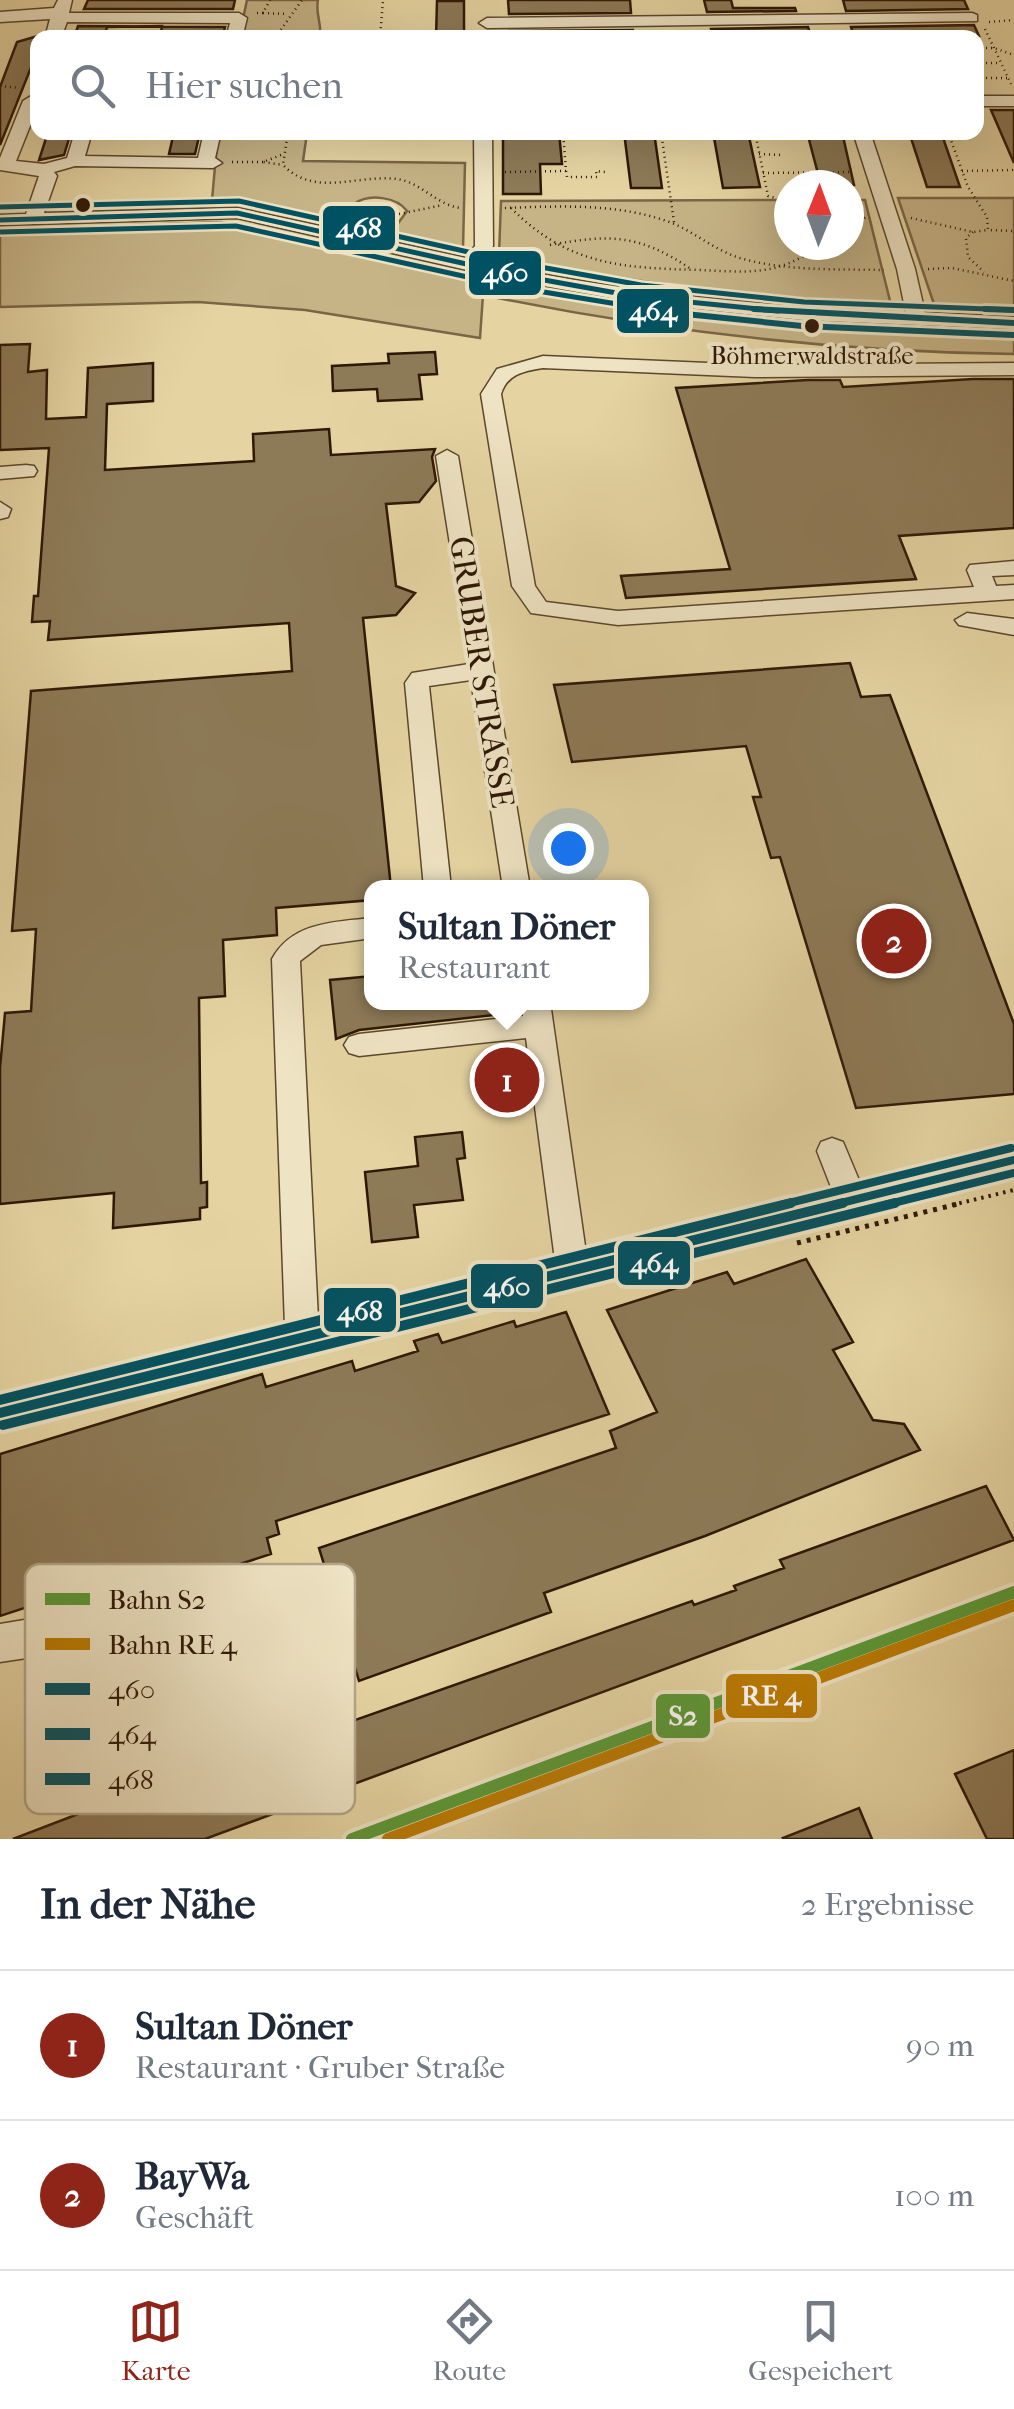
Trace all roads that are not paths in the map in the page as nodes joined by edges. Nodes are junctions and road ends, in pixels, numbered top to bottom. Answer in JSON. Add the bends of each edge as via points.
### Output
{"nodes":[{"id":1,"x":66,"y":0,"type":"edge"},
{"id":2,"x":487,"y":0,"type":"edge"},
{"id":3,"x":816,"y":0,"type":"edge"},
{"id":4,"x":55,"y":15,"type":"junction"},
{"id":5,"x":1,"y":19,"type":"edge"},
{"id":6,"x":118,"y":19,"type":"junction"},
{"id":7,"x":178,"y":19,"type":"junction"},
{"id":8,"x":827,"y":20,"type":"junction"},
{"id":9,"x":983,"y":20,"type":"road end"},
{"id":10,"x":56,"y":30,"type":"edge"},
{"id":11,"x":115,"y":30,"type":"edge"},
{"id":12,"x":176,"y":30,"type":"edge"},
{"id":13,"x":236,"y":30,"type":"edge"},
{"id":14,"x":485,"y":30,"type":"edge"},
{"id":15,"x":831,"y":30,"type":"edge"},
{"id":16,"x":30,"y":101,"type":"dead end"},
{"id":17,"x":984,"y":101,"type":"edge"},
{"id":18,"x":1014,"y":101,"type":"edge"},
{"id":19,"x":82,"y":140,"type":"edge"},
{"id":20,"x":211,"y":140,"type":"edge"},
{"id":21,"x":483,"y":140,"type":"edge"},
{"id":22,"x":864,"y":140,"type":"edge"},
{"id":23,"x":75,"y":162,"type":"junction"},
{"id":24,"x":3,"y":164,"type":"edge"},
{"id":25,"x":44,"y":169,"type":"junction"},
{"id":26,"x":378,"y":212,"type":"road end"},
{"id":27,"x":33,"y":218,"type":"junction"},
{"id":28,"x":0,"y":220,"type":"edge"},
{"id":29,"x":353,"y":238,"type":"junction"},
{"id":30,"x":470,"y":264,"type":"junction"},
{"id":31,"x":917,"y":320,"type":"junction"},
{"id":32,"x":1014,"y":323,"type":"edge"},
{"id":33,"x":1014,"y":369,"type":"edge"},
{"id":34,"x":447,"y":456,"type":"dead end"},
{"id":35,"x":26,"y":471,"type":"dead end"},
{"id":36,"x":0,"y":472,"type":"edge"},
{"id":37,"x":1014,"y":568,"type":"edge"},
{"id":38,"x":1014,"y":592,"type":"edge"},
{"id":39,"x":988,"y":594,"type":"junction"},
{"id":40,"x":957,"y":595,"type":"junction"},
{"id":41,"x":1014,"y":627,"type":"edge"},
{"id":42,"x":482,"y":670,"type":"junction"},
{"id":43,"x":437,"y":880,"type":"edge"},
{"id":44,"x":516,"y":880,"type":"edge"},
{"id":45,"x":364,"y":929,"type":"edge"},
{"id":46,"x":538,"y":1014,"type":"edge"},
{"id":47,"x":358,"y":1045,"type":"dead end"},
{"id":48,"x":832,"y":1151,"type":"dead end"},
{"id":49,"x":1014,"y":1160,"type":"edge"},
{"id":50,"x":853,"y":1202,"type":"junction"},
{"id":51,"x":574,"y":1272,"type":"junction"},
{"id":52,"x":302,"y":1339,"type":"junction"},
{"id":53,"x":0,"y":1413,"type":"edge"},
{"id":54,"x":25,"y":1636,"type":"edge"},
{"id":55,"x":0,"y":1644,"type":"edge"}],
"edges":[{"from":1,"to":4,"type":"street"},
{"from":2,"to":14,"type":"street"},
{"from":3,"to":8,"type":"street"},
{"from":4,"to":5,"type":"street"},
{"from":4,"to":6,"type":"street"},
{"from":4,"to":10,"type":"street"},
{"from":6,"to":7,"type":"street"},
{"from":6,"to":11,"type":"street"},
{"from":7,"to":12,"type":"street"},
{"from":7,"to":13,"type":"street","via":[[239,18]]},
{"from":8,"to":9,"type":"street"},
{"from":8,"to":14,"type":"street","via":[[737,13]]},
{"from":8,"to":15,"type":"street"},
{"from":16,"to":24,"type":"street"},
{"from":17,"to":18,"type":"street"},
{"from":19,"to":23,"type":"street"},
{"from":20,"to":23,"type":"street","via":[[209,162],[143,153]]},
{"from":21,"to":30,"type":"street","via":[[484,246]]},
{"from":22,"to":31,"type":"street"},
{"from":23,"to":25,"type":"street"},
{"from":24,"to":25,"type":"street"},
{"from":25,"to":27,"type":"street","via":[[48,176]]},
{"from":26,"to":29,"type":"street"},
{"from":27,"to":28,"type":"street"},
{"from":27,"to":29,"type":"street","via":[[237,213]]},
{"from":29,"to":30,"type":"street"},
{"from":30,"to":31,"type":"street","via":[[639,297]]},
{"from":31,"to":32,"type":"street"},
{"from":33,"to":40,"type":"street","via":[[756,371],[543,362],[500,375],[490,394],[524,586],[539,608],[618,618]]},
{"from":34,"to":42,"type":"street","name":"GRUBER STRASSE"},
{"from":35,"to":36,"type":"street"},
{"from":37,"to":39,"type":"street","via":[[978,570]]},
{"from":38,"to":39,"type":"street"},
{"from":39,"to":40,"type":"street"},
{"from":40,"to":41,"type":"street","via":[[971,629]]},
{"from":42,"to":43,"type":"street","via":[[418,680]]},
{"from":42,"to":44,"type":"street","name":"GRUBER STRASSE"},
{"from":45,"to":52,"type":"street","via":[[310,938],[286,959]]},
{"from":46,"to":47,"type":"street"},
{"from":46,"to":51,"type":"street"},
{"from":48,"to":50,"type":"street"},
{"from":49,"to":50,"type":"street"},
{"from":50,"to":51,"type":"street"},
{"from":51,"to":52,"type":"street"},
{"from":52,"to":53,"type":"street"},
{"from":54,"to":55,"type":"street"}]}
